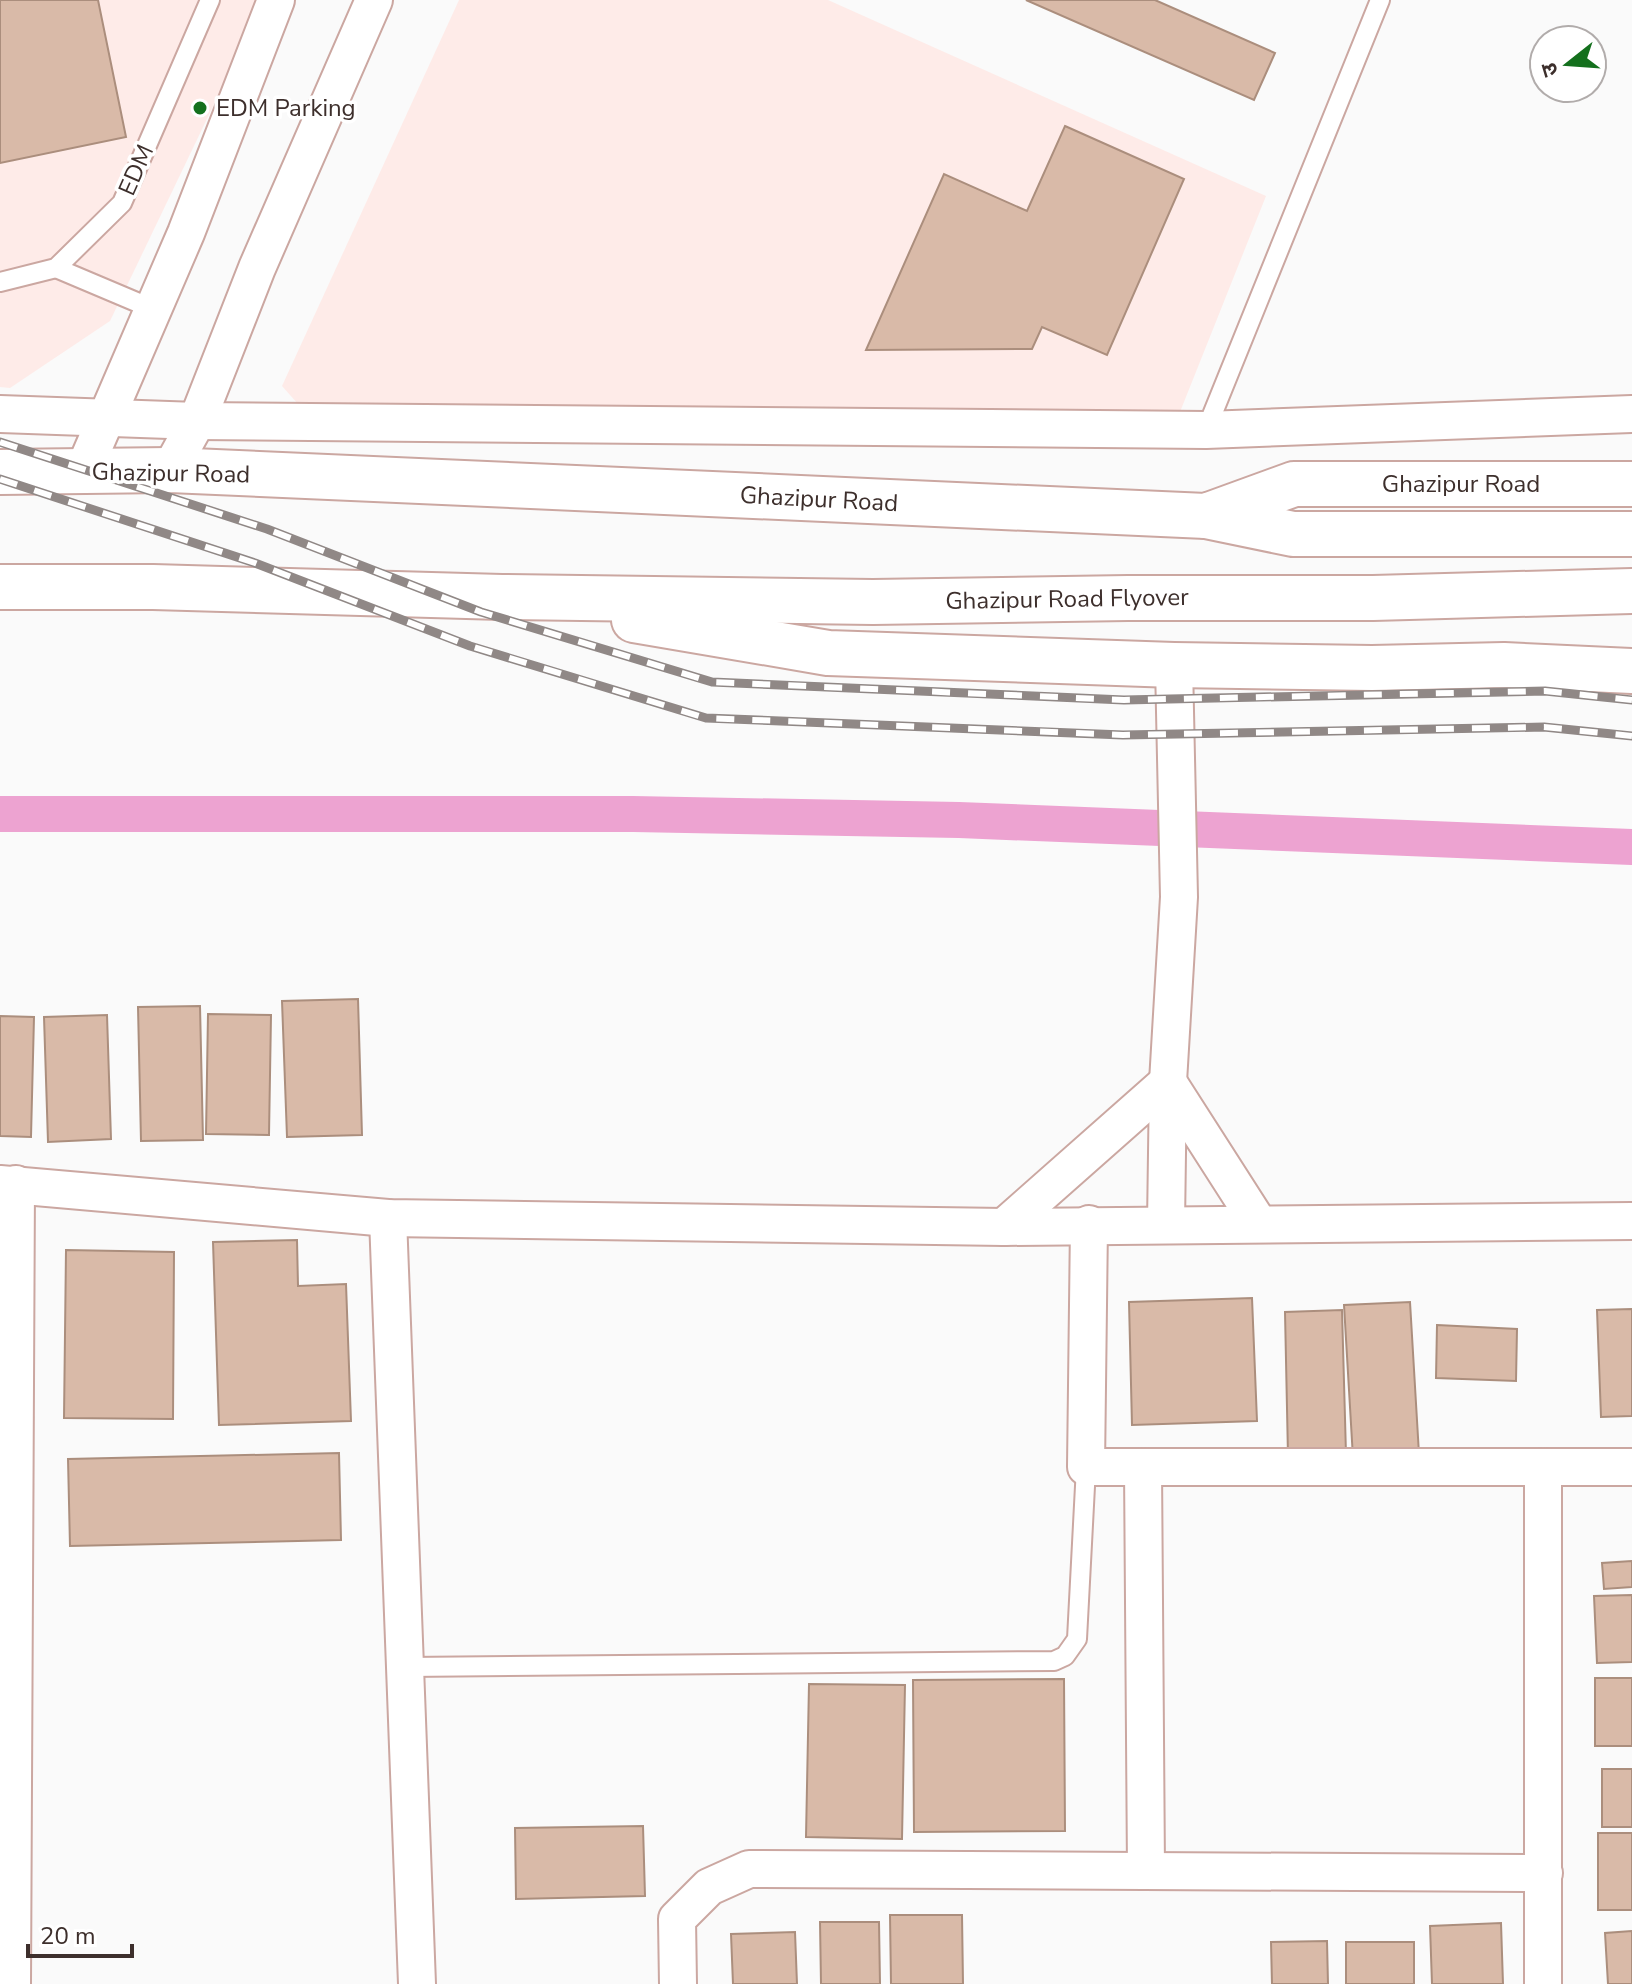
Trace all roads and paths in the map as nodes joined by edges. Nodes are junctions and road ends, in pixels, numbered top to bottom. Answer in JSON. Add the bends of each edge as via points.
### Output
{"nodes":[{"id":1,"x":210,"y":0,"type":"edge"},
{"id":2,"x":276,"y":0,"type":"edge"},
{"id":3,"x":374,"y":0,"type":"edge"},
{"id":4,"x":1380,"y":0,"type":"edge"},
{"id":5,"x":56,"y":268,"type":"junction"},
{"id":6,"x":0,"y":282,"type":"edge"},
{"id":7,"x":153,"y":309,"type":"junction"},
{"id":8,"x":0,"y":414,"type":"edge"},
{"id":9,"x":1632,"y":414,"type":"edge"},
{"id":10,"x":107,"y":416,"type":"junction"},
{"id":11,"x":197,"y":421,"type":"junction"},
{"id":12,"x":1206,"y":430,"type":"junction"},
{"id":13,"x":170,"y":470,"type":"junction"},
{"id":14,"x":0,"y":472,"type":"edge"},
{"id":15,"x":83,"y":472,"type":"junction"},
{"id":16,"x":1632,"y":484,"type":"edge"},
{"id":17,"x":1206,"y":516,"type":"junction"},
{"id":18,"x":1632,"y":534,"type":"edge"},
{"id":19,"x":0,"y":587,"type":"edge"},
{"id":20,"x":1632,"y":591,"type":"edge"},
{"id":21,"x":502,"y":597,"type":"junction"},
{"id":22,"x":1174,"y":665,"type":"junction"},
{"id":23,"x":1632,"y":671,"type":"edge"},
{"id":24,"x":1168,"y":1082,"type":"junction"},
{"id":25,"x":8,"y":1184,"type":"edge"},
{"id":26,"x":388,"y":1218,"type":"junction"},
{"id":27,"x":1632,"y":1221,"type":"edge"},
{"id":28,"x":1089,"y":1224,"type":"junction"},
{"id":29,"x":1166,"y":1224,"type":"junction"},
{"id":30,"x":1259,"y":1224,"type":"junction"},
{"id":31,"x":1004,"y":1227,"type":"junction"},
{"id":32,"x":1086,"y":1467,"type":"junction"},
{"id":33,"x":1143,"y":1467,"type":"junction"},
{"id":34,"x":1543,"y":1467,"type":"junction"},
{"id":35,"x":1632,"y":1467,"type":"edge"},
{"id":36,"x":7,"y":1574,"type":"edge"},
{"id":37,"x":407,"y":1667,"type":"junction"},
{"id":38,"x":1146,"y":1871,"type":"junction"},
{"id":39,"x":1544,"y":1873,"type":"junction"},
{"id":40,"x":6,"y":1895,"type":"edge"},
{"id":41,"x":12,"y":1984,"type":"edge"},
{"id":42,"x":417,"y":1984,"type":"edge"},
{"id":43,"x":678,"y":1984,"type":"edge"},
{"id":44,"x":1543,"y":1984,"type":"edge"}],
"edges":[{"from":1,"to":5,"type":"lane","name":"EDM","via":[[122,203]]},
{"from":2,"to":7,"type":"street"},
{"from":3,"to":11,"type":"street"},
{"from":4,"to":12,"type":"lane"},
{"from":5,"to":6,"type":"lane"},
{"from":5,"to":7,"type":"lane"},
{"from":7,"to":10,"type":"street"},
{"from":8,"to":10,"type":"street"},
{"from":9,"to":12,"type":"street"},
{"from":10,"to":11,"type":"street"},
{"from":10,"to":15,"type":"street"},
{"from":11,"to":12,"type":"street"},
{"from":11,"to":13,"type":"street"},
{"from":13,"to":15,"type":"main road","name":"Ghazipur Road"},
{"from":13,"to":17,"type":"main road","name":"Ghazipur Road"},
{"from":14,"to":15,"type":"main road","name":"Ghazipur Road"},
{"from":16,"to":17,"type":"main road","name":"Ghazipur Road","via":[[1294,484]]},
{"from":17,"to":18,"type":"main road","via":[[1293,534]]},
{"from":19,"to":21,"type":"main road"},
{"from":20,"to":21,"type":"main road","name":"Ghazipur Road Flyover","via":[[873,602]]},
{"from":21,"to":22,"type":"main road","via":[[828,653]]},
{"from":22,"to":23,"type":"main road","via":[[1504,665]]},
{"from":22,"to":24,"type":"street","via":[[1179,897]]},
{"from":24,"to":29,"type":"street"},
{"from":24,"to":30,"type":"street"},
{"from":24,"to":31,"type":"street"},
{"from":25,"to":26,"type":"street"},
{"from":25,"to":36,"type":"street"},
{"from":26,"to":31,"type":"street"},
{"from":26,"to":37,"type":"street"},
{"from":27,"to":30,"type":"street"},
{"from":28,"to":29,"type":"street"},
{"from":28,"to":31,"type":"street"},
{"from":28,"to":32,"type":"street"},
{"from":29,"to":30,"type":"street"},
{"from":32,"to":33,"type":"street"},
{"from":32,"to":37,"type":"lane","via":[[1077,1639],[1054,1661]]},
{"from":33,"to":34,"type":"street"},
{"from":33,"to":38,"type":"street"},
{"from":34,"to":35,"type":"street"},
{"from":34,"to":39,"type":"street"},
{"from":36,"to":40,"type":"street"},
{"from":37,"to":42,"type":"street"},
{"from":38,"to":39,"type":"street"},
{"from":38,"to":43,"type":"street","via":[[749,1869],[709,1887],[677,1919]]},
{"from":39,"to":44,"type":"street"},
{"from":40,"to":41,"type":"street"}]}
